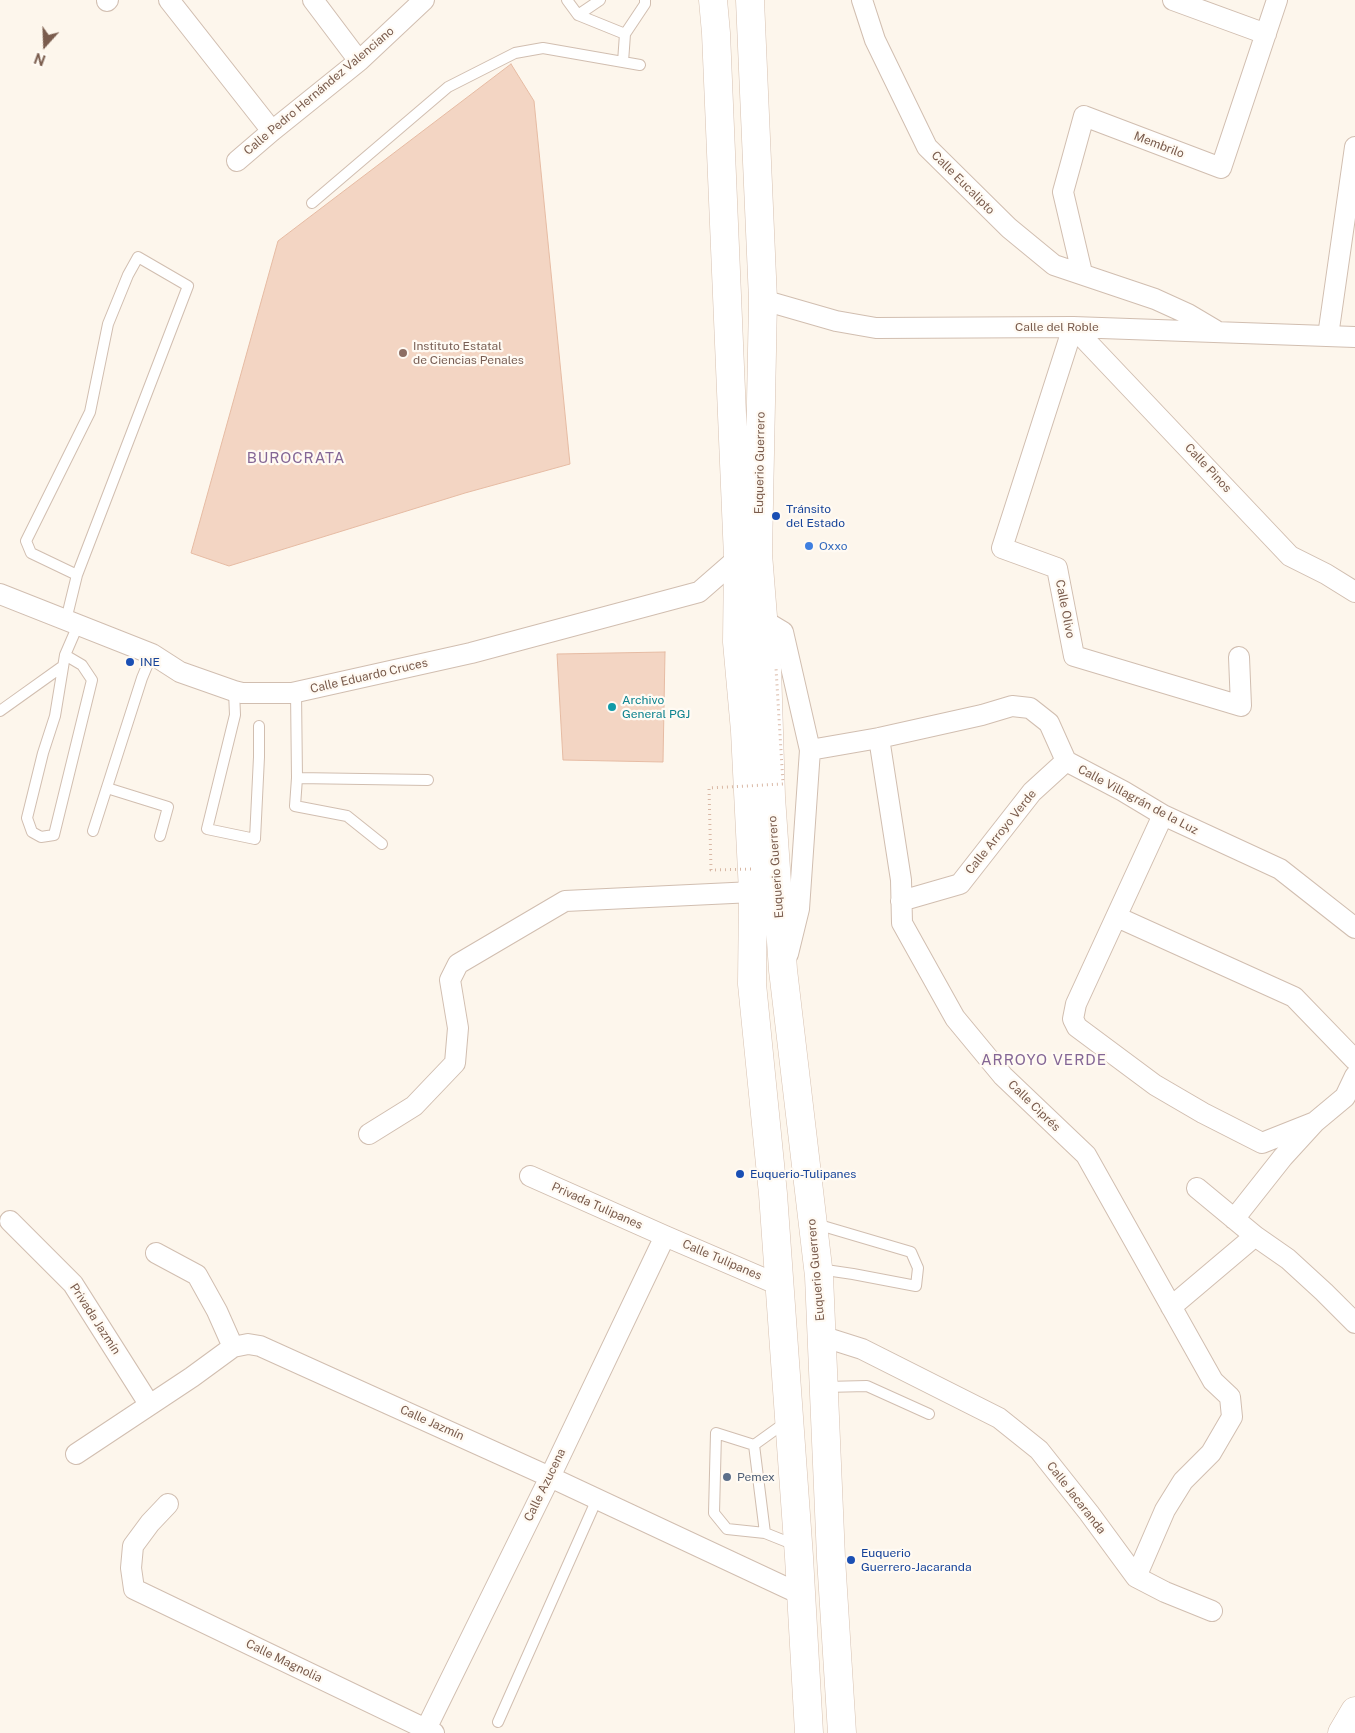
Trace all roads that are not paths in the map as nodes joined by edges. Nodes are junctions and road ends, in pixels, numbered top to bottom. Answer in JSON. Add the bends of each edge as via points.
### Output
{"nodes":[{"id":1,"x":169,"y":0,"type":"edge"},
{"id":2,"x":313,"y":0,"type":"edge"},
{"id":3,"x":424,"y":0,"type":"edge"},
{"id":4,"x":567,"y":0,"type":"edge"},
{"id":5,"x":600,"y":0,"type":"edge"},
{"id":6,"x":645,"y":0,"type":"edge"},
{"id":7,"x":713,"y":0,"type":"edge"},
{"id":8,"x":727,"y":0,"type":"edge"},
{"id":9,"x":750,"y":0,"type":"edge"},
{"id":10,"x":862,"y":0,"type":"edge"},
{"id":11,"x":1173,"y":0,"type":"edge"},
{"id":12,"x":1277,"y":0,"type":"edge"},
{"id":13,"x":578,"y":15,"type":"junction"},
{"id":14,"x":625,"y":34,"type":"junction"},
{"id":15,"x":1266,"y":34,"type":"junction"},
{"id":16,"x":722,"y":37,"type":"junction"},
{"id":17,"x":359,"y":61,"type":"junction"},
{"id":18,"x":623,"y":62,"type":"junction"},
{"id":19,"x":640,"y":65,"type":"dead end"},
{"id":20,"x":272,"y":131,"type":"junction"},
{"id":21,"x":1355,"y":147,"type":"edge"},
{"id":22,"x":237,"y":161,"type":"dead end"},
{"id":23,"x":312,"y":203,"type":"dead end"},
{"id":24,"x":1082,"y":273,"type":"junction"},
{"id":25,"x":763,"y":300,"type":"junction"},
{"id":26,"x":1073,"y":327,"type":"junction"},
{"id":27,"x":1216,"y":331,"type":"junction"},
{"id":28,"x":1328,"y":336,"type":"junction"},
{"id":29,"x":1355,"y":337,"type":"edge"},
{"id":30,"x":761,"y":405,"type":"junction"},
{"id":31,"x":738,"y":558,"type":"junction"},
{"id":32,"x":77,"y":575,"type":"junction"},
{"id":33,"x":1355,"y":592,"type":"edge"},
{"id":34,"x":0,"y":594,"type":"edge"},
{"id":35,"x":762,"y":620,"type":"junction"},
{"id":36,"x":72,"y":622,"type":"junction"},
{"id":37,"x":152,"y":654,"type":"junction"},
{"id":38,"x":65,"y":655,"type":"junction"},
{"id":39,"x":1239,"y":657,"type":"dead end"},
{"id":40,"x":63,"y":666,"type":"junction"},
{"id":41,"x":234,"y":690,"type":"junction"},
{"id":42,"x":296,"y":692,"type":"junction"},
{"id":43,"x":0,"y":712,"type":"edge"},
{"id":44,"x":258,"y":726,"type":"dead end"},
{"id":45,"x":879,"y":738,"type":"junction"},
{"id":46,"x":810,"y":750,"type":"junction"},
{"id":47,"x":1066,"y":761,"type":"junction"},
{"id":48,"x":297,"y":778,"type":"junction"},
{"id":49,"x":428,"y":780,"type":"dead end"},
{"id":50,"x":107,"y":788,"type":"junction"},
{"id":51,"x":1163,"y":815,"type":"junction"},
{"id":52,"x":93,"y":831,"type":"dead end"},
{"id":53,"x":160,"y":836,"type":"dead end"},
{"id":54,"x":382,"y":844,"type":"dead end"},
{"id":55,"x":752,"y":881,"type":"junction"},
{"id":56,"x":901,"y":900,"type":"junction"},
{"id":57,"x":1117,"y":917,"type":"junction"},
{"id":58,"x":1355,"y":928,"type":"edge"},
{"id":59,"x":784,"y":970,"type":"junction"},
{"id":60,"x":1355,"y":1060,"type":"edge"},
{"id":61,"x":1355,"y":1076,"type":"edge"},
{"id":62,"x":1315,"y":1122,"type":"junction"},
{"id":63,"x":370,"y":1134,"type":"dead end"},
{"id":64,"x":1262,"y":1143,"type":"junction"},
{"id":65,"x":530,"y":1176,"type":"dead end"},
{"id":66,"x":1264,"y":1180,"type":"junction"},
{"id":67,"x":1197,"y":1188,"type":"dead end"},
{"id":68,"x":1234,"y":1219,"type":"junction"},
{"id":69,"x":10,"y":1221,"type":"dead end"},
{"id":70,"x":812,"y":1223,"type":"junction"},
{"id":71,"x":665,"y":1236,"type":"junction"},
{"id":72,"x":1255,"y":1236,"type":"junction"},
{"id":73,"x":156,"y":1253,"type":"dead end"},
{"id":74,"x":818,"y":1269,"type":"junction"},
{"id":75,"x":779,"y":1285,"type":"junction"},
{"id":76,"x":1171,"y":1307,"type":"junction"},
{"id":77,"x":1355,"y":1323,"type":"edge"},
{"id":78,"x":821,"y":1336,"type":"junction"},
{"id":79,"x":233,"y":1347,"type":"junction"},
{"id":80,"x":824,"y":1387,"type":"junction"},
{"id":81,"x":149,"y":1404,"type":"junction"},
{"id":82,"x":929,"y":1414,"type":"dead end"},
{"id":83,"x":789,"y":1420,"type":"junction"},
{"id":84,"x":754,"y":1444,"type":"junction"},
{"id":85,"x":76,"y":1454,"type":"dead end"},
{"id":86,"x":550,"y":1477,"type":"junction"},
{"id":87,"x":597,"y":1499,"type":"junction"},
{"id":88,"x":168,"y":1504,"type":"dead end"},
{"id":89,"x":765,"y":1533,"type":"junction"},
{"id":90,"x":798,"y":1547,"type":"junction"},
{"id":91,"x":1136,"y":1577,"type":"junction"},
{"id":92,"x":800,"y":1594,"type":"junction"},
{"id":93,"x":1212,"y":1611,"type":"dead end"},
{"id":94,"x":1355,"y":1711,"type":"edge"},
{"id":95,"x":498,"y":1722,"type":"dead end"},
{"id":96,"x":428,"y":1732,"type":"edge"},
{"id":97,"x":809,"y":1733,"type":"edge"},
{"id":98,"x":842,"y":1733,"type":"edge"},
{"id":99,"x":1342,"y":1733,"type":"edge"}],
"edges":[{"from":1,"to":20,"type":"street"},
{"from":2,"to":17,"type":"street"},
{"from":3,"to":17,"type":"street","name":"Calle Pedro Hernández Valenciano"},
{"from":4,"to":13,"type":"lane"},
{"from":5,"to":13,"type":"lane"},
{"from":6,"to":14,"type":"lane"},
{"from":7,"to":16,"type":"main road","name":"Euquerio Guerrero"},
{"from":8,"to":16,"type":"main road"},
{"from":9,"to":25,"type":"main road","name":"Euquerio Guerrero"},
{"from":10,"to":24,"type":"street","name":"Calle Eucalipto","via":[[875,40],[927,147],[1024,241],[1054,265]]},
{"from":11,"to":15,"type":"street"},
{"from":12,"to":15,"type":"street","name":"Membrilo"},
{"from":13,"to":14,"type":"lane"},
{"from":14,"to":18,"type":"lane"},
{"from":15,"to":24,"type":"street","name":"Membrilo","via":[[1221,168],[1084,116],[1063,192]]},
{"from":16,"to":30,"type":"main road","via":[[749,337]]},
{"from":16,"to":31,"type":"main road","name":"Euquerio Guerrero"},
{"from":17,"to":20,"type":"street","name":"Calle Pedro Hernández Valenciano"},
{"from":18,"to":19,"type":"lane"},
{"from":18,"to":23,"type":"lane","via":[[543,48],[515,53],[448,87]]},
{"from":20,"to":22,"type":"street","name":"Calle Pedro Hernández Valenciano"},
{"from":21,"to":28,"type":"street"},
{"from":24,"to":27,"type":"street","name":"Calle Eucalipto","via":[[1155,299]]},
{"from":25,"to":26,"type":"street","name":"Calle del Roble","via":[[836,321],[876,328]]},
{"from":25,"to":30,"type":"main road","name":"Euquerio Guerrero"},
{"from":26,"to":27,"type":"street","name":"Calle del Roble"},
{"from":26,"to":33,"type":"street","name":"Calle Pinos","via":[[1290,556]]},
{"from":26,"to":39,"type":"street","name":"Calle Olivo","via":[[1002,548],[1056,568],[1074,656],[1241,706]]},
{"from":27,"to":28,"type":"street","name":"Calle del Roble"},
{"from":28,"to":29,"type":"street","name":"Calle del Roble"},
{"from":30,"to":35,"type":"main road","name":"Euquerio Guerrero","via":[[758,554]]},
{"from":31,"to":42,"type":"street","name":"Calle Eduardo Cruces","via":[[699,592],[471,653]]},
{"from":31,"to":55,"type":"main road","name":"Euquerio Guerrero","via":[[737,642]]},
{"from":32,"to":32,"type":"lane","via":[[31,553],[26,541],[90,412],[108,324],[138,257],[188,286]]},
{"from":32,"to":36,"type":"lane"},
{"from":34,"to":36,"type":"street","name":"Calle Eduardo Cruces"},
{"from":35,"to":46,"type":"street","via":[[783,632]]},
{"from":35,"to":59,"type":"main road","name":"Euquerio Guerrero"},
{"from":36,"to":37,"type":"street","name":"Calle Eduardo Cruces"},
{"from":36,"to":38,"type":"lane"},
{"from":37,"to":41,"type":"street","name":"Calle Eduardo Cruces","via":[[180,672]]},
{"from":37,"to":50,"type":"lane"},
{"from":38,"to":40,"type":"lane"},
{"from":38,"to":40,"type":"lane","via":[[82,664],[92,680],[54,836],[41,837],[32,832],[27,818],[55,716]]},
{"from":40,"to":43,"type":"lane"},
{"from":41,"to":42,"type":"street","name":"Calle Eduardo Cruces","via":[[242,693]]},
{"from":41,"to":44,"type":"lane","via":[[235,715],[207,830],[255,839]]},
{"from":42,"to":48,"type":"lane"},
{"from":45,"to":46,"type":"street","name":"Calle Villagrán de la Luz"},
{"from":45,"to":47,"type":"street","name":"Calle Villagrán de la Luz","via":[[1012,706],[1030,708],[1049,723]]},
{"from":45,"to":56,"type":"street","name":"Calle Ciprés"},
{"from":46,"to":59,"type":"street","via":[[799,909]]},
{"from":47,"to":51,"type":"street","name":"Calle Villagrán de la Luz"},
{"from":47,"to":56,"type":"street","name":"Calle Arroyo Verde","via":[[1032,792],[960,884]]},
{"from":48,"to":49,"type":"lane"},
{"from":48,"to":54,"type":"lane","via":[[295,806],[347,816]]},
{"from":50,"to":52,"type":"lane"},
{"from":50,"to":53,"type":"lane","via":[[168,807]]},
{"from":51,"to":57,"type":"street"},
{"from":51,"to":58,"type":"street","name":"Calle Villagrán de la Luz","via":[[1280,869]]},
{"from":55,"to":63,"type":"street","via":[[565,901],[458,964],[450,980],[458,1028],[455,1063],[414,1106]]},
{"from":55,"to":75,"type":"main road","name":"Euquerio Guerrero","via":[[752,984]]},
{"from":56,"to":76,"type":"street","name":"Calle Ciprés","via":[[902,923],[955,1018],[1003,1076],[1086,1155]]},
{"from":57,"to":60,"type":"street","via":[[1294,997]]},
{"from":57,"to":64,"type":"street","via":[[1074,1010],[1073,1019],[1077,1027],[1155,1085]]},
{"from":59,"to":70,"type":"main road","name":"Euquerio Guerrero"},
{"from":61,"to":62,"type":"street","via":[[1345,1097]]},
{"from":62,"to":64,"type":"street"},
{"from":62,"to":66,"type":"street"},
{"from":64,"to":66,"type":"street"},
{"from":65,"to":71,"type":"street","name":"Privada Tulipanes"},
{"from":66,"to":68,"type":"street"},
{"from":67,"to":68,"type":"street"},
{"from":68,"to":72,"type":"street"},
{"from":69,"to":81,"type":"street","name":"Privada Jazmín","via":[[74,1284]]},
{"from":70,"to":74,"type":"main road","name":"Euquerio Guerrero"},
{"from":70,"to":74,"type":"lane","via":[[911,1252],[918,1268],[916,1286]]},
{"from":71,"to":75,"type":"street","name":"Calle Tulipanes"},
{"from":71,"to":86,"type":"street","name":"Calle Azucena"},
{"from":72,"to":76,"type":"street"},
{"from":72,"to":77,"type":"street","via":[[1288,1259]]},
{"from":73,"to":79,"type":"street","via":[[197,1275]]},
{"from":74,"to":78,"type":"main road","name":"Euquerio Guerrero"},
{"from":75,"to":83,"type":"main road","name":"Euquerio Guerrero"},
{"from":76,"to":91,"type":"street","name":"Calle Ciprés","via":[[1213,1381],[1230,1397],[1232,1417],[1211,1453],[1183,1482],[1165,1510]]},
{"from":78,"to":80,"type":"main road","name":"Euquerio Guerrero"},
{"from":78,"to":91,"type":"street","name":"Calle Jacaranda","via":[[862,1349],[1000,1418],[1039,1450]]},
{"from":79,"to":81,"type":"street"},
{"from":79,"to":86,"type":"street","name":"Calle Jazmín","via":[[260,1346]]},
{"from":80,"to":82,"type":"lane","via":[[868,1386]]},
{"from":80,"to":98,"type":"main road","name":"Euquerio Guerrero"},
{"from":81,"to":85,"type":"street"},
{"from":83,"to":84,"type":"lane"},
{"from":83,"to":90,"type":"main road","name":"Euquerio Guerrero"},
{"from":84,"to":89,"type":"lane"},
{"from":84,"to":89,"type":"lane","via":[[716,1433],[714,1513],[727,1529]]},
{"from":86,"to":87,"type":"street","name":"Calle Jazmín"},
{"from":86,"to":96,"type":"street","name":"Calle Azucena"},
{"from":87,"to":92,"type":"street","name":"Calle Jazmín"},
{"from":87,"to":95,"type":"lane"},
{"from":88,"to":96,"type":"street","name":"Calle Magnolia","via":[[133,1546],[131,1568],[134,1589]]},
{"from":89,"to":90,"type":"lane"},
{"from":90,"to":92,"type":"main road","name":"Euquerio Guerrero"},
{"from":91,"to":93,"type":"street"},
{"from":92,"to":97,"type":"main road","name":"Euquerio Guerrero"},
{"from":94,"to":99,"type":"main road"}]}
